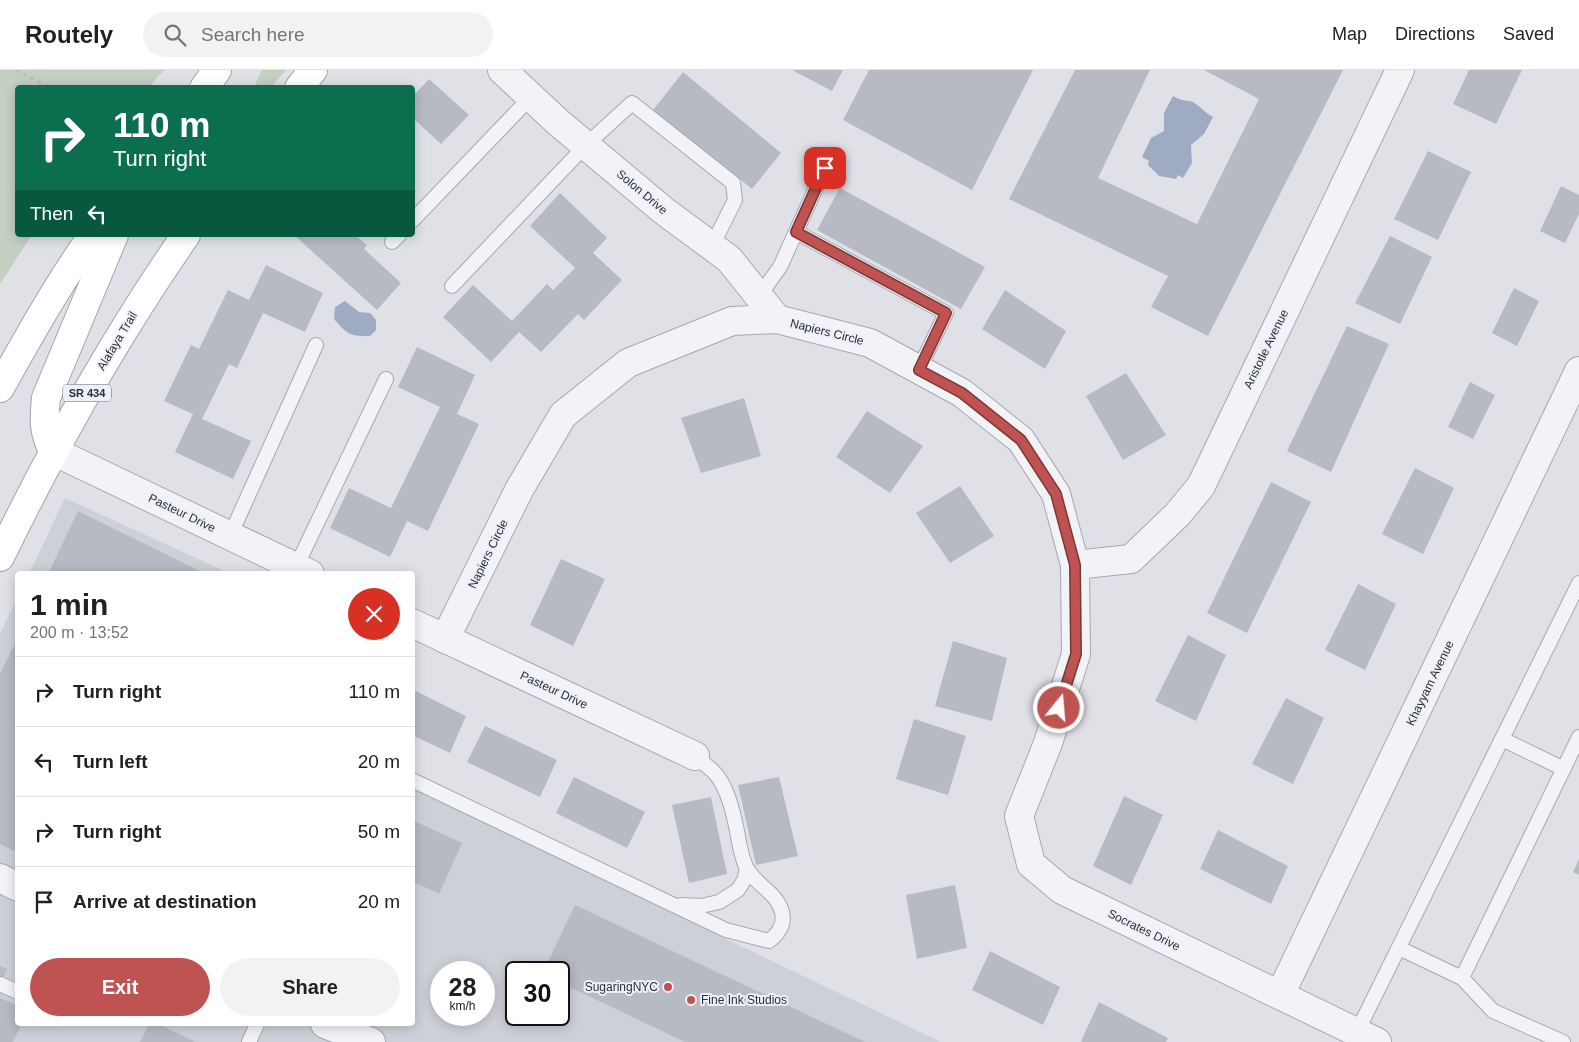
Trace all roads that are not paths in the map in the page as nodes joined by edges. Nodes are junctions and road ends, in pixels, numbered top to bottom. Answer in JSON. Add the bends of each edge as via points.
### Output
{"nodes":[{"id":1,"x":217,"y":70,"type":"edge"},
{"id":2,"x":313,"y":70,"type":"edge"},
{"id":3,"x":502,"y":70,"type":"edge"},
{"id":4,"x":1400,"y":70,"type":"edge"},
{"id":5,"x":206,"y":85,"type":"edge"},
{"id":6,"x":300,"y":85,"type":"edge"},
{"id":7,"x":531,"y":97,"type":"junction"},
{"id":8,"x":586,"y":145,"type":"junction"},
{"id":9,"x":825,"y":168,"type":"dead end"},
{"id":10,"x":415,"y":217,"type":"edge"},
{"id":11,"x":796,"y":232,"type":"junction"},
{"id":12,"x":91,"y":237,"type":"edge"},
{"id":13,"x":113,"y":237,"type":"edge"},
{"id":14,"x":185,"y":237,"type":"edge"},
{"id":15,"x":712,"y":246,"type":"junction"},
{"id":16,"x":452,"y":286,"type":"dead end"},
{"id":17,"x":759,"y":296,"type":"junction"},
{"id":18,"x":777,"y":319,"type":"junction"},
{"id":19,"x":316,"y":345,"type":"dead end"},
{"id":20,"x":919,"y":370,"type":"junction"},
{"id":21,"x":1579,"y":371,"type":"edge"},
{"id":22,"x":386,"y":379,"type":"dead end"},
{"id":23,"x":0,"y":388,"type":"edge"},
{"id":24,"x":54,"y":451,"type":"junction"},
{"id":25,"x":230,"y":536,"type":"junction"},
{"id":26,"x":0,"y":557,"type":"edge"},
{"id":27,"x":1075,"y":565,"type":"junction"},
{"id":28,"x":303,"y":570,"type":"edge"},
{"id":29,"x":1579,"y":582,"type":"edge"},
{"id":30,"x":415,"y":625,"type":"edge"},
{"id":31,"x":445,"y":639,"type":"junction"},
{"id":32,"x":1579,"y":737,"type":"edge"},
{"id":33,"x":1502,"y":739,"type":"junction"},
{"id":34,"x":1048,"y":743,"type":"joint"},
{"id":35,"x":695,"y":756,"type":"joint"},
{"id":36,"x":1564,"y":769,"type":"junction"},
{"id":37,"x":415,"y":781,"type":"edge"},
{"id":38,"x":747,"y":868,"type":"junction"},
{"id":39,"x":0,"y":878,"type":"edge"},
{"id":40,"x":15,"y":886,"type":"edge"},
{"id":41,"x":673,"y":904,"type":"junction"},
{"id":42,"x":1399,"y":948,"type":"junction"},
{"id":43,"x":1462,"y":978,"type":"junction"},
{"id":44,"x":0,"y":984,"type":"edge"},
{"id":45,"x":15,"y":991,"type":"edge"},
{"id":46,"x":1280,"y":995,"type":"junction"},
{"id":47,"x":256,"y":1026,"type":"edge"},
{"id":48,"x":331,"y":1031,"type":"edge"},
{"id":49,"x":1367,"y":1037,"type":"edge"},
{"id":50,"x":249,"y":1042,"type":"edge"},
{"id":51,"x":371,"y":1042,"type":"edge"},
{"id":52,"x":1564,"y":1042,"type":"edge"}],
"edges":[{"from":1,"to":5,"type":"main road"},
{"from":2,"to":6,"type":"main road"},
{"from":3,"to":7,"type":"street","name":"Solon Drive"},
{"from":4,"to":27,"type":"street","name":"Aristotle Avenue","via":[[1201,486],[1177,515],[1131,559]]},
{"from":7,"to":8,"type":"street","name":"Solon Drive"},
{"from":7,"to":10,"type":"lane"},
{"from":8,"to":15,"type":"street","name":"Solon Drive","via":[[664,211]]},
{"from":8,"to":15,"type":"lane","via":[[632,103],[733,183],[734,200]]},
{"from":8,"to":16,"type":"lane"},
{"from":9,"to":11,"type":"lane"},
{"from":11,"to":17,"type":"lane","via":[[780,267]]},
{"from":11,"to":20,"type":"lane","via":[[946,313]]},
{"from":12,"to":23,"type":"main road"},
{"from":13,"to":24,"type":"main road","via":[[46,398],[46,437]]},
{"from":14,"to":24,"type":"main road","name":"Alafaya Trail","number":"SR 434","via":[[147,292]]},
{"from":15,"to":17,"type":"street","name":"Solon Drive","via":[[728,259]]},
{"from":17,"to":18,"type":"street","name":"Solon Drive"},
{"from":18,"to":20,"type":"street","name":"Napiers Circle","via":[[870,342]]},
{"from":18,"to":31,"type":"street","name":"Napiers Circle","via":[[732,322],[628,363],[563,414],[519,490]]},
{"from":19,"to":25,"type":"lane"},
{"from":20,"to":27,"type":"street","name":"Napiers Circle","via":[[962,393],[1021,440],[1056,494]]},
{"from":21,"to":46,"type":"street","name":"Khayyam Avenue"},
{"from":22,"to":28,"type":"lane"},
{"from":24,"to":25,"type":"street","name":"Pasteur Drive"},
{"from":24,"to":26,"type":"main road","name":"Alafaya Trail","number":"SR 434"},
{"from":25,"to":28,"type":"street","name":"Pasteur Drive"},
{"from":27,"to":34,"type":"street","name":"Napiers Circle","via":[[1076,654]]},
{"from":29,"to":33,"type":"lane"},
{"from":30,"to":31,"type":"street","name":"Pasteur Drive"},
{"from":31,"to":35,"type":"street","name":"Pasteur Drive"},
{"from":32,"to":36,"type":"lane"},
{"from":33,"to":36,"type":"lane"},
{"from":33,"to":42,"type":"lane"},
{"from":34,"to":46,"type":"street","name":"Socrates Drive","via":[[1018,816],[1031,864],[1062,890]]},
{"from":35,"to":38,"type":"lane","via":[[714,772],[722,785]]},
{"from":36,"to":43,"type":"lane"},
{"from":37,"to":41,"type":"lane"},
{"from":38,"to":41,"type":"lane","via":[[738,890],[718,902],[701,906]]},
{"from":38,"to":41,"type":"lane","via":[[775,898],[782,912],[777,934],[769,941],[726,930]]},
{"from":39,"to":40,"type":"street"},
{"from":42,"to":43,"type":"lane"},
{"from":42,"to":49,"type":"lane"},
{"from":43,"to":52,"type":"lane","via":[[1493,1011]]},
{"from":44,"to":45,"type":"lane"},
{"from":46,"to":49,"type":"street","name":"Socrates Drive"},
{"from":47,"to":50,"type":"lane"},
{"from":48,"to":51,"type":"street"}]}
